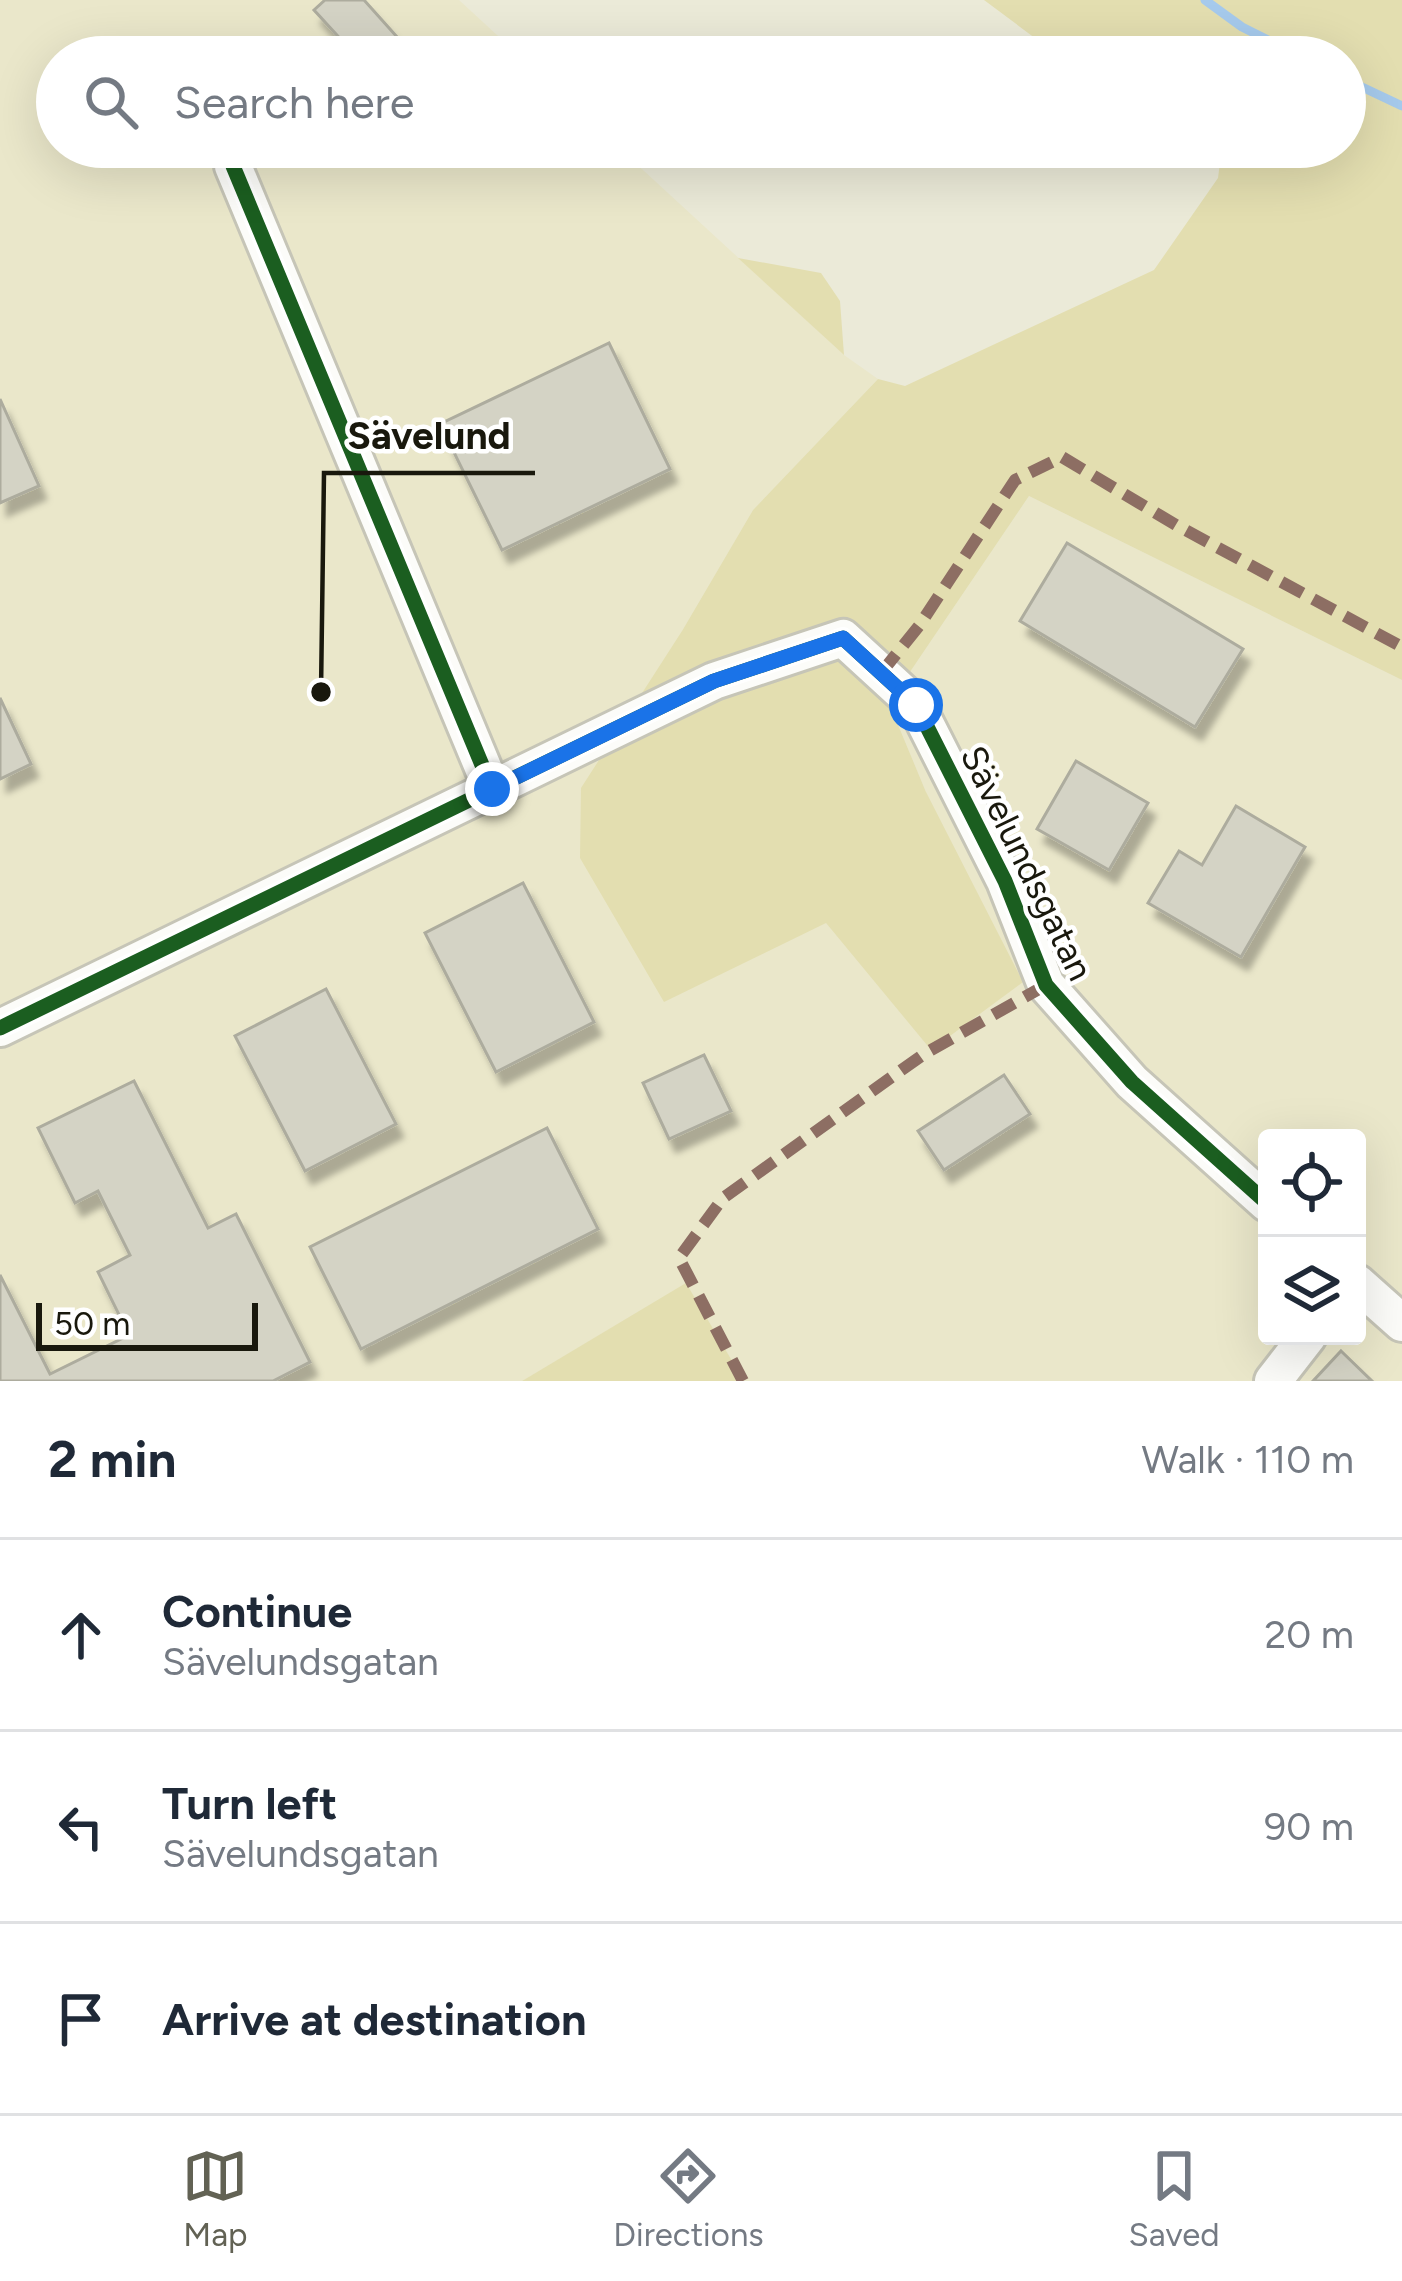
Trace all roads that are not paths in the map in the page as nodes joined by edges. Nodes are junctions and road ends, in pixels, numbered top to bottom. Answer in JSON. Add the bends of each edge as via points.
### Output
{"nodes":[{"id":1,"x":233,"y":168,"type":"edge"},
{"id":2,"x":492,"y":789,"type":"junction"},
{"id":3,"x":0,"y":1028,"type":"edge"},
{"id":4,"x":1258,"y":1195,"type":"edge"},
{"id":5,"x":1366,"y":1291,"type":"edge"},
{"id":6,"x":1402,"y":1323,"type":"edge"},
{"id":7,"x":1301,"y":1345,"type":"edge"},
{"id":8,"x":1274,"y":1381,"type":"edge"}],
"edges":[{"from":1,"to":2,"type":"street"},
{"from":2,"to":3,"type":"street","name":"Sävelundsgatan"},
{"from":2,"to":4,"type":"street","name":"Sävelundsgatan","via":[[714,681],[843,638],[916,705],[1005,880],[1046,985],[1132,1082]]},
{"from":5,"to":6,"type":"street"},
{"from":7,"to":8,"type":"street"}]}
